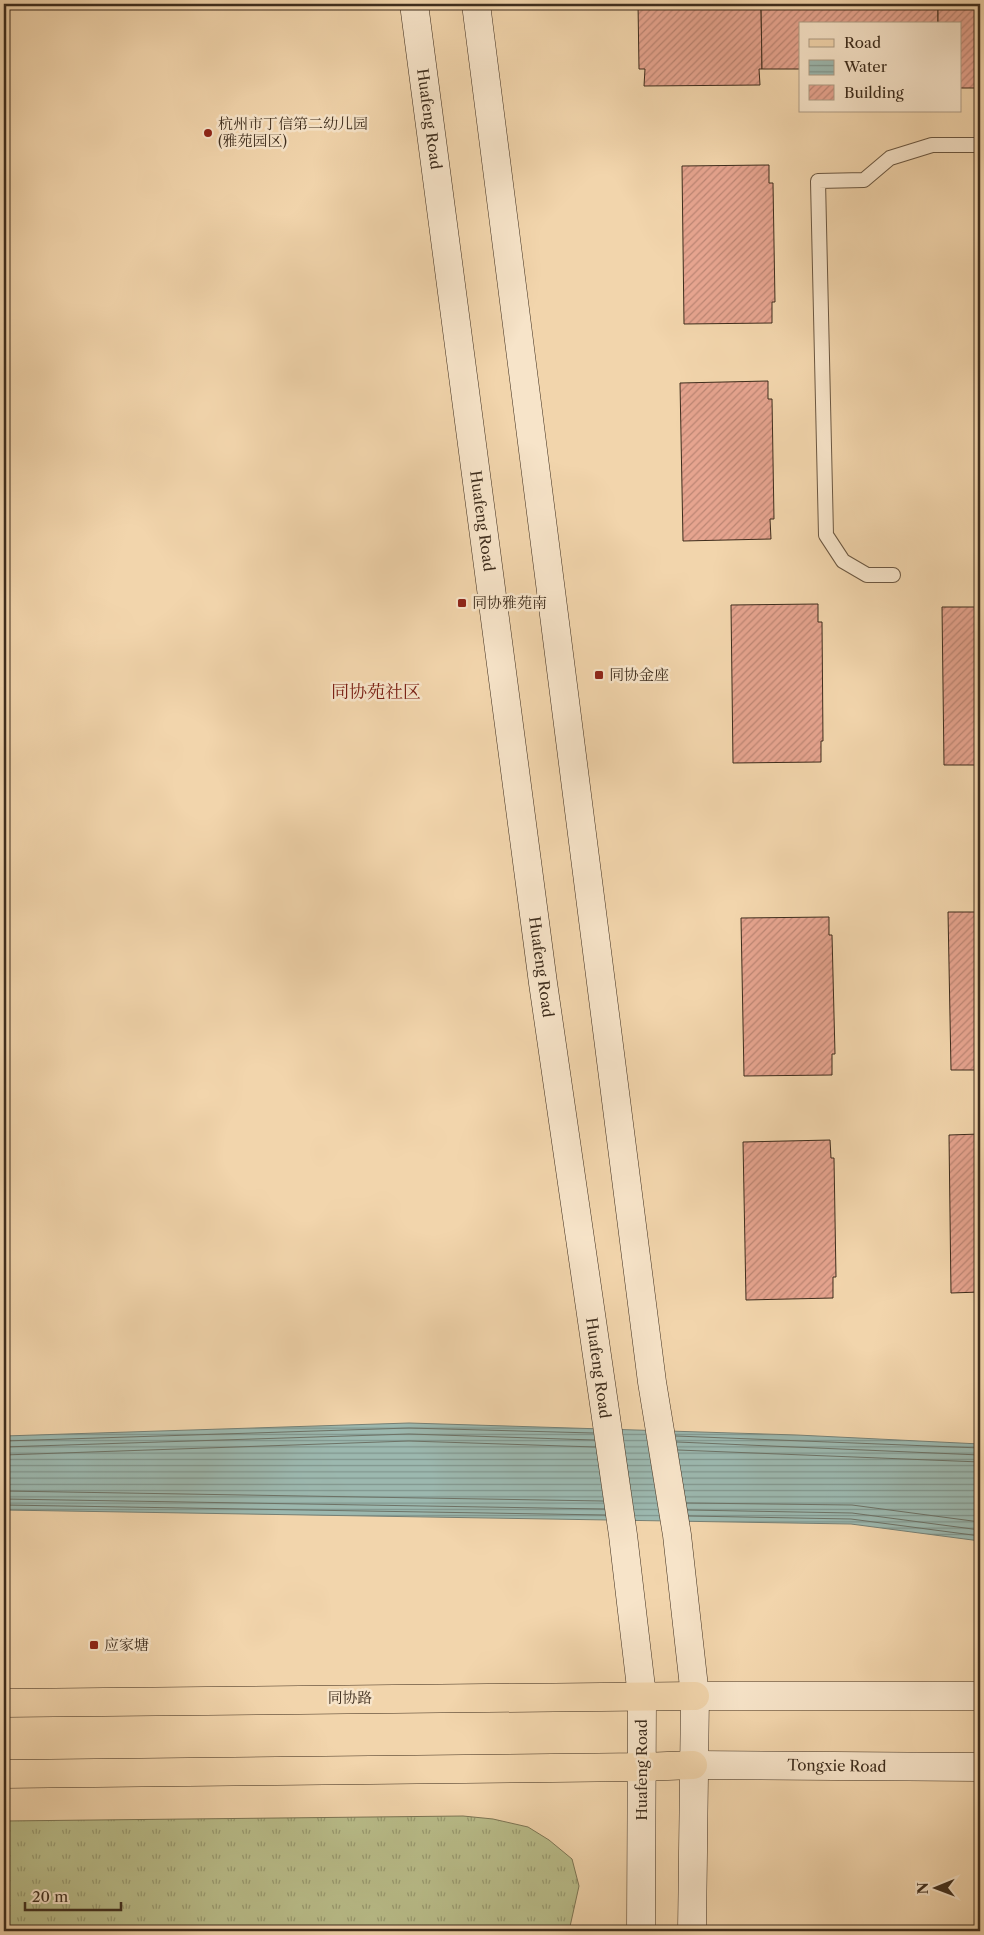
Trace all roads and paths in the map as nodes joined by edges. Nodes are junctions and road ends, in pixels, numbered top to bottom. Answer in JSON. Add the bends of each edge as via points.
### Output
{"nodes":[{"id":1,"x":414,"y":4,"type":"edge"},
{"id":2,"x":476,"y":4,"type":"edge"},
{"id":3,"x":980,"y":145,"type":"edge"},
{"id":4,"x":893,"y":575,"type":"dead end"},
{"id":5,"x":642,"y":1696,"type":"junction"},
{"id":6,"x":695,"y":1696,"type":"junction"},
{"id":7,"x":980,"y":1696,"type":"edge"},
{"id":8,"x":4,"y":1702,"type":"edge"},
{"id":9,"x":693,"y":1765,"type":"junction"},
{"id":10,"x":642,"y":1767,"type":"junction"},
{"id":11,"x":980,"y":1767,"type":"edge"},
{"id":12,"x":4,"y":1774,"type":"edge"},
{"id":13,"x":641,"y":1931,"type":"edge"},
{"id":14,"x":692,"y":1931,"type":"edge"}],
"edges":[{"from":1,"to":5,"type":"main road","name":"Huafeng Road","via":[[543,983],[623,1536]]},
{"from":2,"to":6,"type":"main road","via":[[652,1382],[677,1534]]},
{"from":3,"to":4,"type":"lane","via":[[932,145],[890,158],[864,180],[818,181],[826,535],[843,561],[867,575]]},
{"from":5,"to":6,"type":"main road","name":"同协路"},
{"from":5,"to":8,"type":"main road","name":"同协路"},
{"from":5,"to":10,"type":"main road","name":"Huafeng Road"},
{"from":6,"to":7,"type":"main road"},
{"from":6,"to":9,"type":"main road"},
{"from":9,"to":10,"type":"main road"},
{"from":9,"to":11,"type":"main road","name":"Tongxie Road"},
{"from":9,"to":14,"type":"main road"},
{"from":10,"to":12,"type":"main road"},
{"from":10,"to":13,"type":"main road","name":"Huafeng Road"}]}
